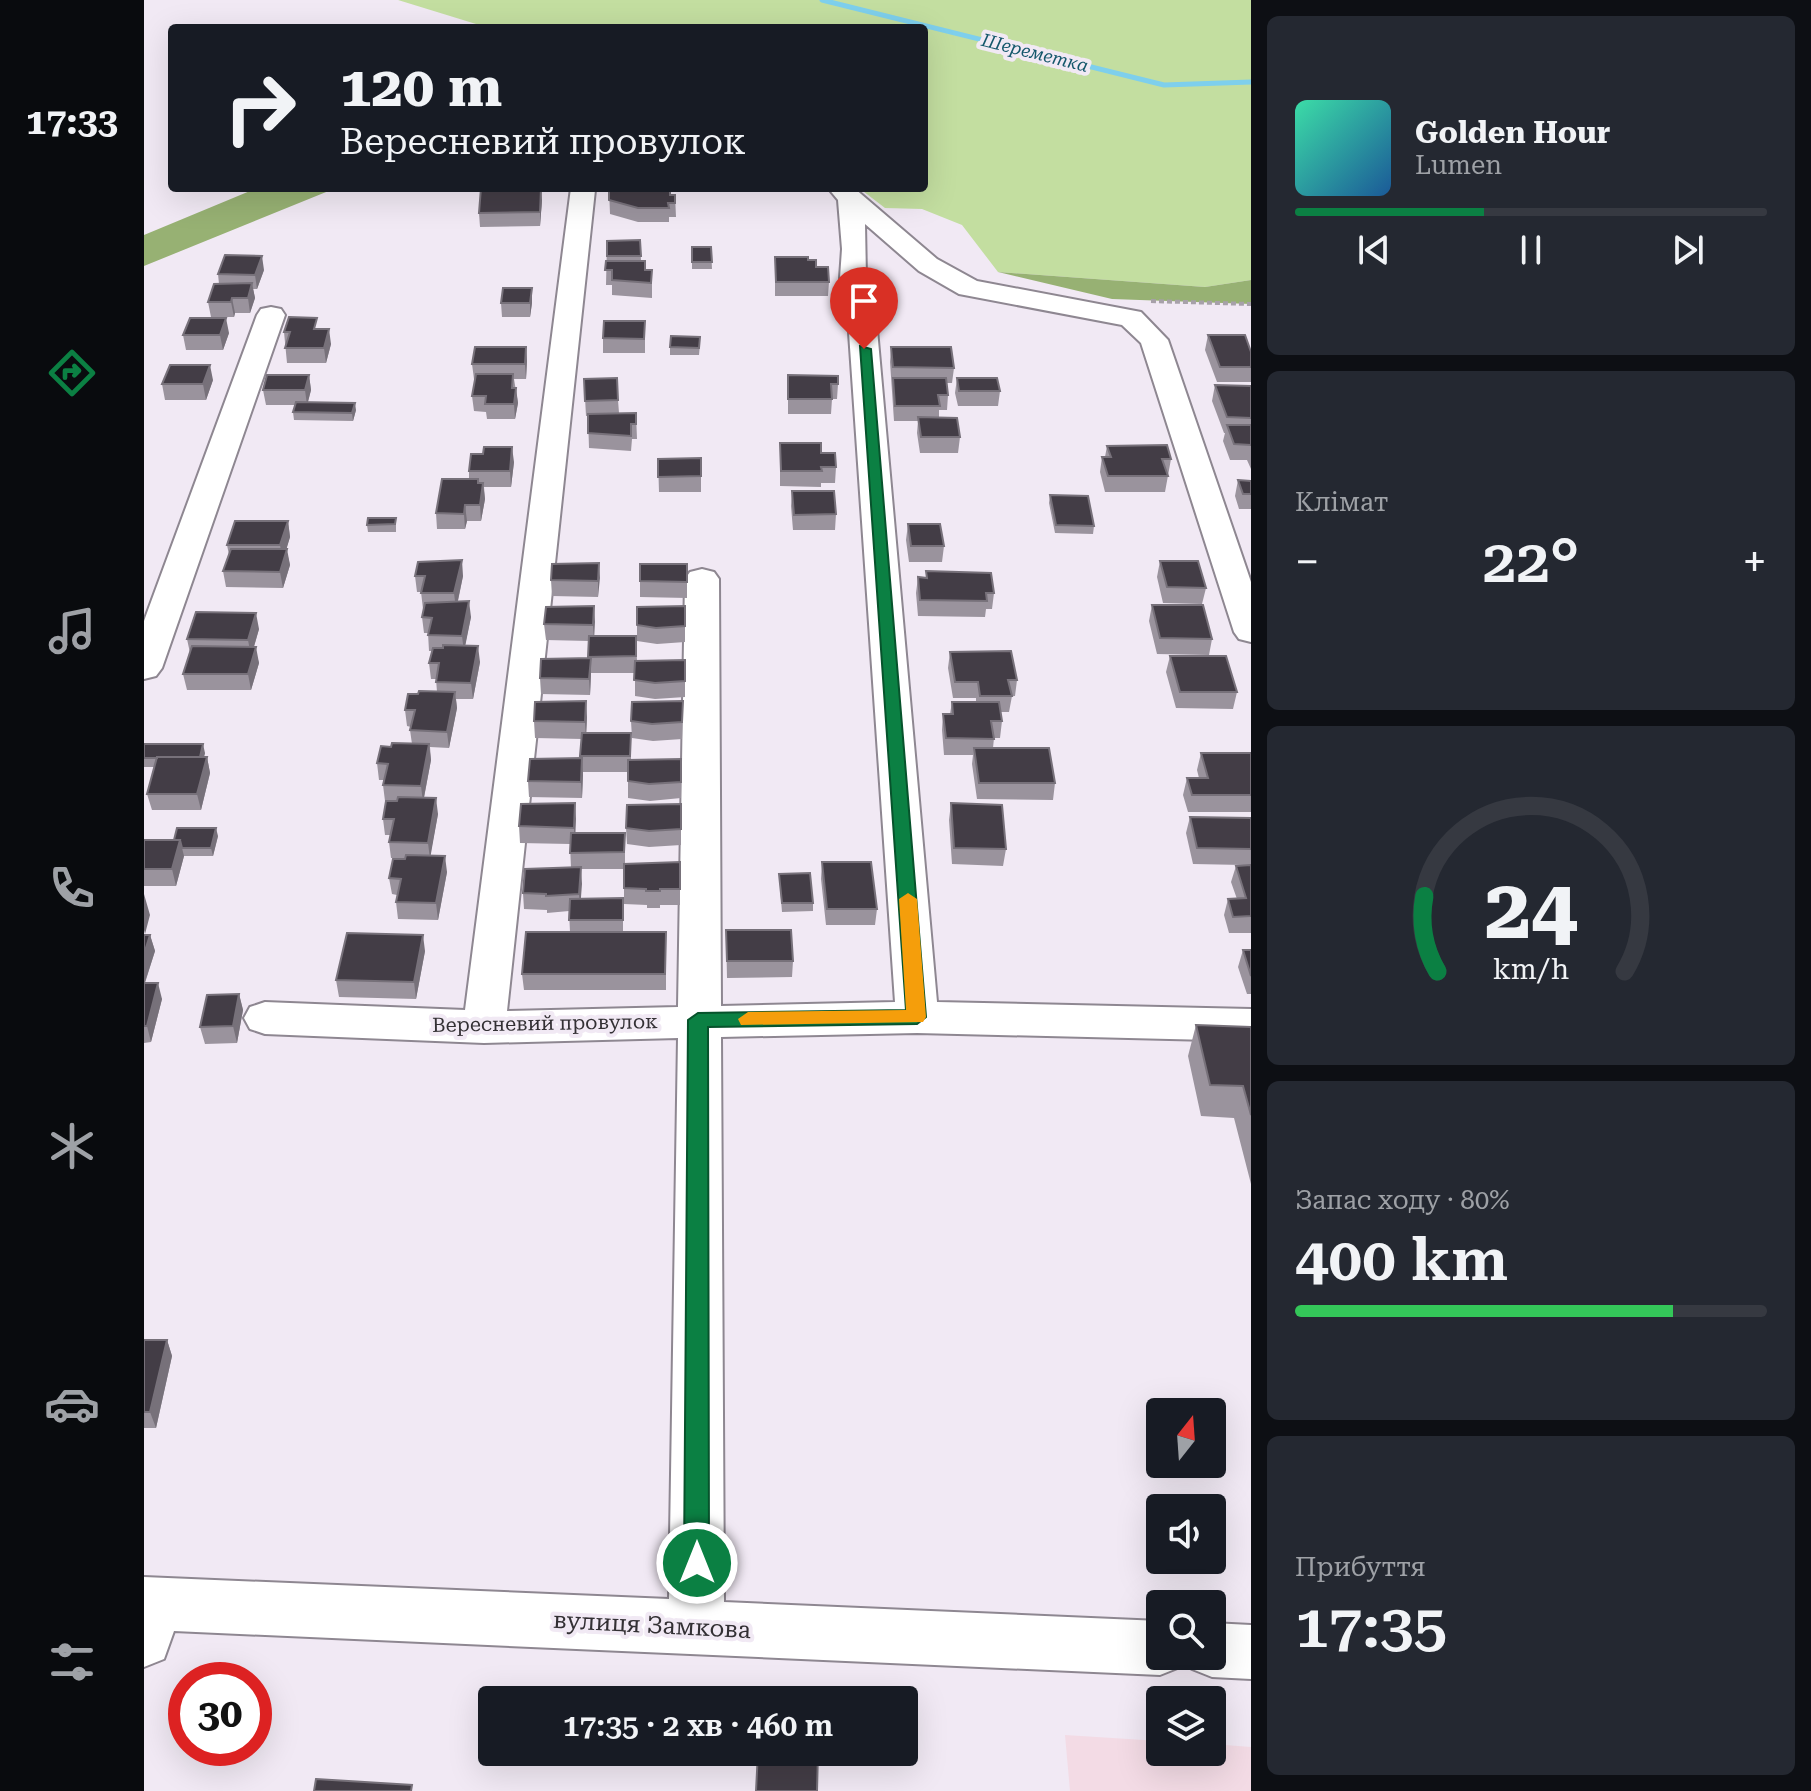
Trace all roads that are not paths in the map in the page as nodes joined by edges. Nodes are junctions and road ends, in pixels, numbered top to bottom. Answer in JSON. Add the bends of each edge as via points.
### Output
{"nodes":[{"id":1,"x":582,"y":192,"type":"edge"},
{"id":2,"x":844,"y":194,"type":"edge"},
{"id":3,"x":271,"y":315,"type":"dead end"},
{"id":4,"x":702,"y":579,"type":"dead end"},
{"id":5,"x":1251,"y":632,"type":"edge"},
{"id":6,"x":144,"y":668,"type":"edge"},
{"id":7,"x":917,"y":1017,"type":"junction"},
{"id":8,"x":265,"y":1018,"type":"dead end"},
{"id":9,"x":698,"y":1020,"type":"junction"},
{"id":10,"x":1251,"y":1025,"type":"edge"},
{"id":11,"x":484,"y":1027,"type":"junction"},
{"id":12,"x":147,"y":1615,"type":"edge"},
{"id":13,"x":696,"y":1627,"type":"junction"},
{"id":14,"x":1146,"y":1647,"type":"edge"},
{"id":15,"x":1226,"y":1651,"type":"edge"},
{"id":16,"x":1251,"y":1652,"type":"edge"}],
"edges":[{"from":1,"to":11,"type":"street"},
{"from":2,"to":5,"type":"street","via":[[928,265],[969,288],[1131,318],[1154,340]]},
{"from":2,"to":7,"type":"street","via":[[862,318]]},
{"from":3,"to":6,"type":"street"},
{"from":4,"to":9,"type":"street"},
{"from":7,"to":9,"type":"street","name":"Вересневий провулок"},
{"from":7,"to":10,"type":"street","name":"Вересневий провулок"},
{"from":8,"to":11,"type":"street","name":"Вересневий провулок"},
{"from":9,"to":11,"type":"street","name":"Вересневий провулок"},
{"from":9,"to":13,"type":"street"},
{"from":12,"to":13,"type":"street","name":"вулиця Замкова"},
{"from":13,"to":14,"type":"street","name":"вулиця Замкова"},
{"from":15,"to":16,"type":"street"}]}
